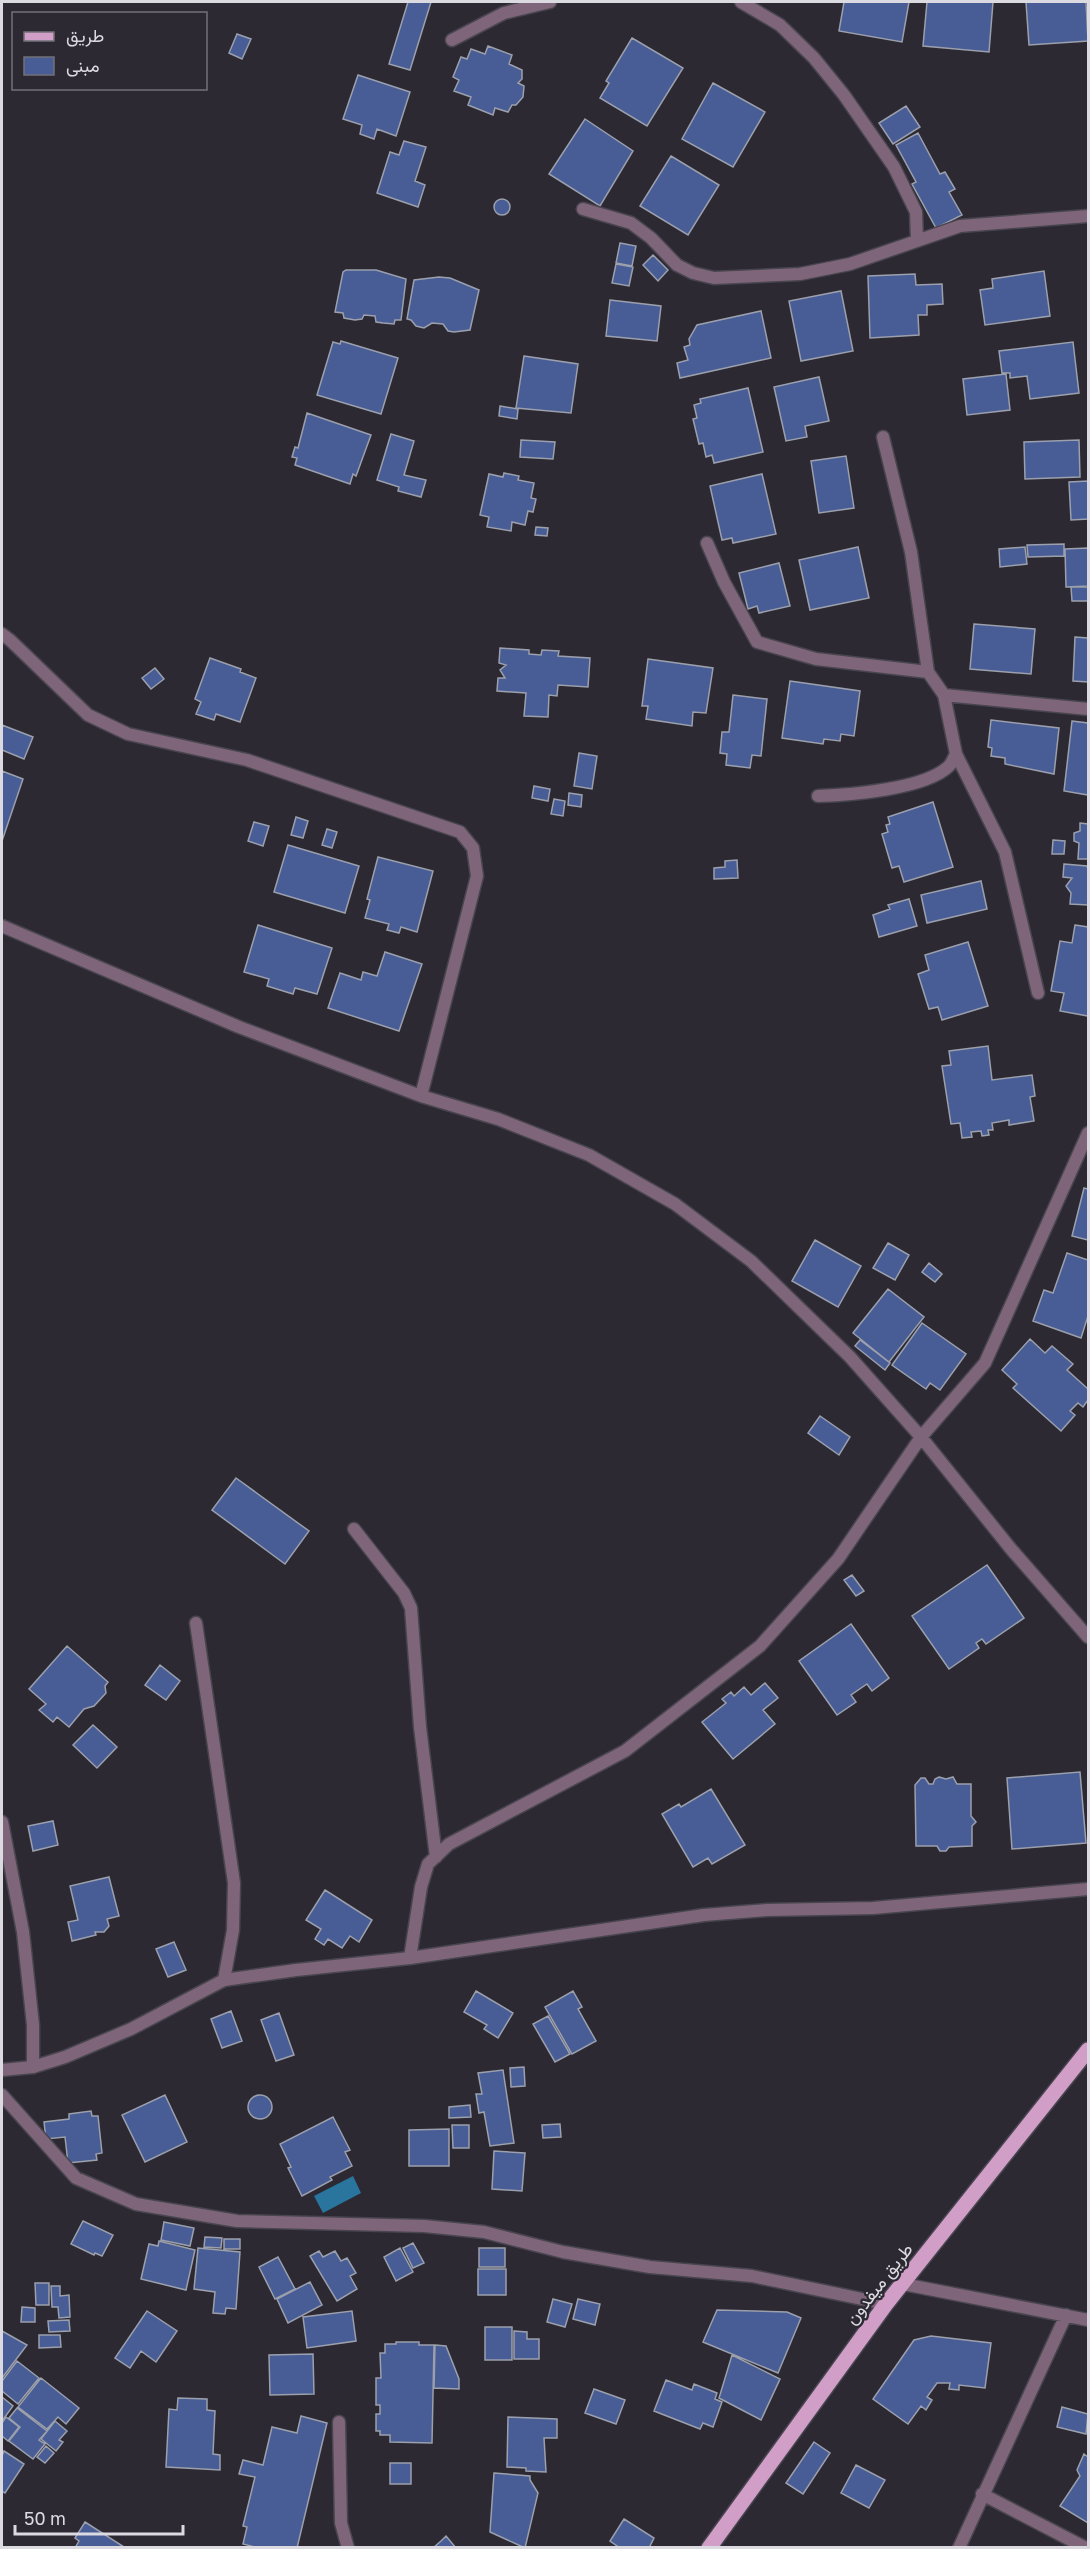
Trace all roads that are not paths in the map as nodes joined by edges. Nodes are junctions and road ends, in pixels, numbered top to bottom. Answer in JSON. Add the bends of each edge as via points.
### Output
{"nodes":[{"id":1,"x":550,"y":2,"type":"edge"},
{"id":2,"x":741,"y":2,"type":"edge"},
{"id":3,"x":452,"y":40,"type":"dead end"},
{"id":4,"x":583,"y":209,"type":"dead end"},
{"id":5,"x":1089,"y":216,"type":"edge"},
{"id":6,"x":917,"y":240,"type":"junction"},
{"id":7,"x":883,"y":436,"type":"dead end"},
{"id":8,"x":706,"y":543,"type":"dead end"},
{"id":9,"x":2,"y":634,"type":"edge"},
{"id":10,"x":928,"y":672,"type":"junction"},
{"id":11,"x":944,"y":695,"type":"junction"},
{"id":12,"x":1089,"y":709,"type":"edge"},
{"id":13,"x":956,"y":754,"type":"junction"},
{"id":14,"x":818,"y":796,"type":"dead end"},
{"id":15,"x":2,"y":926,"type":"edge"},
{"id":16,"x":1038,"y":993,"type":"dead end"},
{"id":17,"x":421,"y":1096,"type":"junction"},
{"id":18,"x":1089,"y":1132,"type":"edge"},
{"id":19,"x":921,"y":1437,"type":"junction"},
{"id":20,"x":354,"y":1529,"type":"dead end"},
{"id":21,"x":196,"y":1623,"type":"dead end"},
{"id":22,"x":1089,"y":1637,"type":"edge"},
{"id":23,"x":2,"y":1822,"type":"edge"},
{"id":24,"x":436,"y":1857,"type":"junction"},
{"id":25,"x":1089,"y":1889,"type":"edge"},
{"id":26,"x":410,"y":1958,"type":"junction"},
{"id":27,"x":224,"y":1980,"type":"junction"},
{"id":28,"x":1089,"y":2050,"type":"edge"},
{"id":29,"x":33,"y":2067,"type":"junction"},
{"id":30,"x":2,"y":2070,"type":"edge"},
{"id":31,"x":2,"y":2095,"type":"edge"},
{"id":32,"x":903,"y":2284,"type":"junction"},
{"id":33,"x":886,"y":2304,"type":"junction"},
{"id":34,"x":1066,"y":2315,"type":"junction"},
{"id":35,"x":1089,"y":2319,"type":"edge"},
{"id":36,"x":339,"y":2422,"type":"dead end"},
{"id":37,"x":982,"y":2494,"type":"junction"},
{"id":38,"x":348,"y":2547,"type":"edge"},
{"id":39,"x":709,"y":2547,"type":"edge"},
{"id":40,"x":958,"y":2547,"type":"edge"},
{"id":41,"x":1086,"y":2547,"type":"edge"}],
"edges":[{"from":1,"to":3,"type":"street","via":[[504,13]]},
{"from":2,"to":6,"type":"street","via":[[780,25],[844,95],[894,167],[916,212]]},
{"from":4,"to":6,"type":"street","via":[[631,223],[677,265],[714,278],[810,272],[850,264]]},
{"from":5,"to":6,"type":"street","via":[[960,226]]},
{"from":7,"to":10,"type":"street","via":[[911,552]]},
{"from":8,"to":10,"type":"street","via":[[757,642],[816,659]]},
{"from":9,"to":17,"type":"street","via":[[87,715],[128,734],[247,760],[460,832],[474,848],[477,876]]},
{"from":10,"to":11,"type":"street"},
{"from":11,"to":12,"type":"street"},
{"from":11,"to":13,"type":"street"},
{"from":13,"to":14,"type":"street","via":[[950,765],[929,777],[887,790]]},
{"from":13,"to":16,"type":"street","via":[[1005,852]]},
{"from":15,"to":17,"type":"street","via":[[239,1027]]},
{"from":17,"to":19,"type":"street","via":[[498,1119],[589,1155],[675,1204],[751,1261],[850,1357]]},
{"from":18,"to":19,"type":"street","via":[[985,1363]]},
{"from":19,"to":22,"type":"street","via":[[1011,1549]]},
{"from":19,"to":24,"type":"street","via":[[838,1559],[760,1646],[624,1751],[449,1844]]},
{"from":20,"to":24,"type":"street","via":[[404,1593],[411,1608]]},
{"from":21,"to":27,"type":"street","via":[[234,1883],[233,1930]]},
{"from":23,"to":29,"type":"street","via":[[23,1932],[33,2025]]},
{"from":24,"to":26,"type":"street","via":[[428,1864],[421,1887]]},
{"from":25,"to":26,"type":"street","via":[[873,1908],[704,1915]]},
{"from":26,"to":27,"type":"street"},
{"from":27,"to":29,"type":"street","via":[[131,2029]]},
{"from":28,"to":32,"type":"main road","name":"طريق ميفدون"},
{"from":29,"to":30,"type":"street"},
{"from":31,"to":33,"type":"street","via":[[76,2178],[136,2204],[237,2221],[424,2226],[484,2232],[563,2252],[650,2267],[752,2276]]},
{"from":32,"to":33,"type":"main road","name":"طريق ميفدون"},
{"from":32,"to":34,"type":"street"},
{"from":33,"to":39,"type":"main road","name":"طريق ميفدون"},
{"from":34,"to":35,"type":"street"},
{"from":34,"to":37,"type":"street"},
{"from":36,"to":38,"type":"street","via":[[340,2523]]},
{"from":37,"to":40,"type":"street"},
{"from":37,"to":41,"type":"street"}]}
